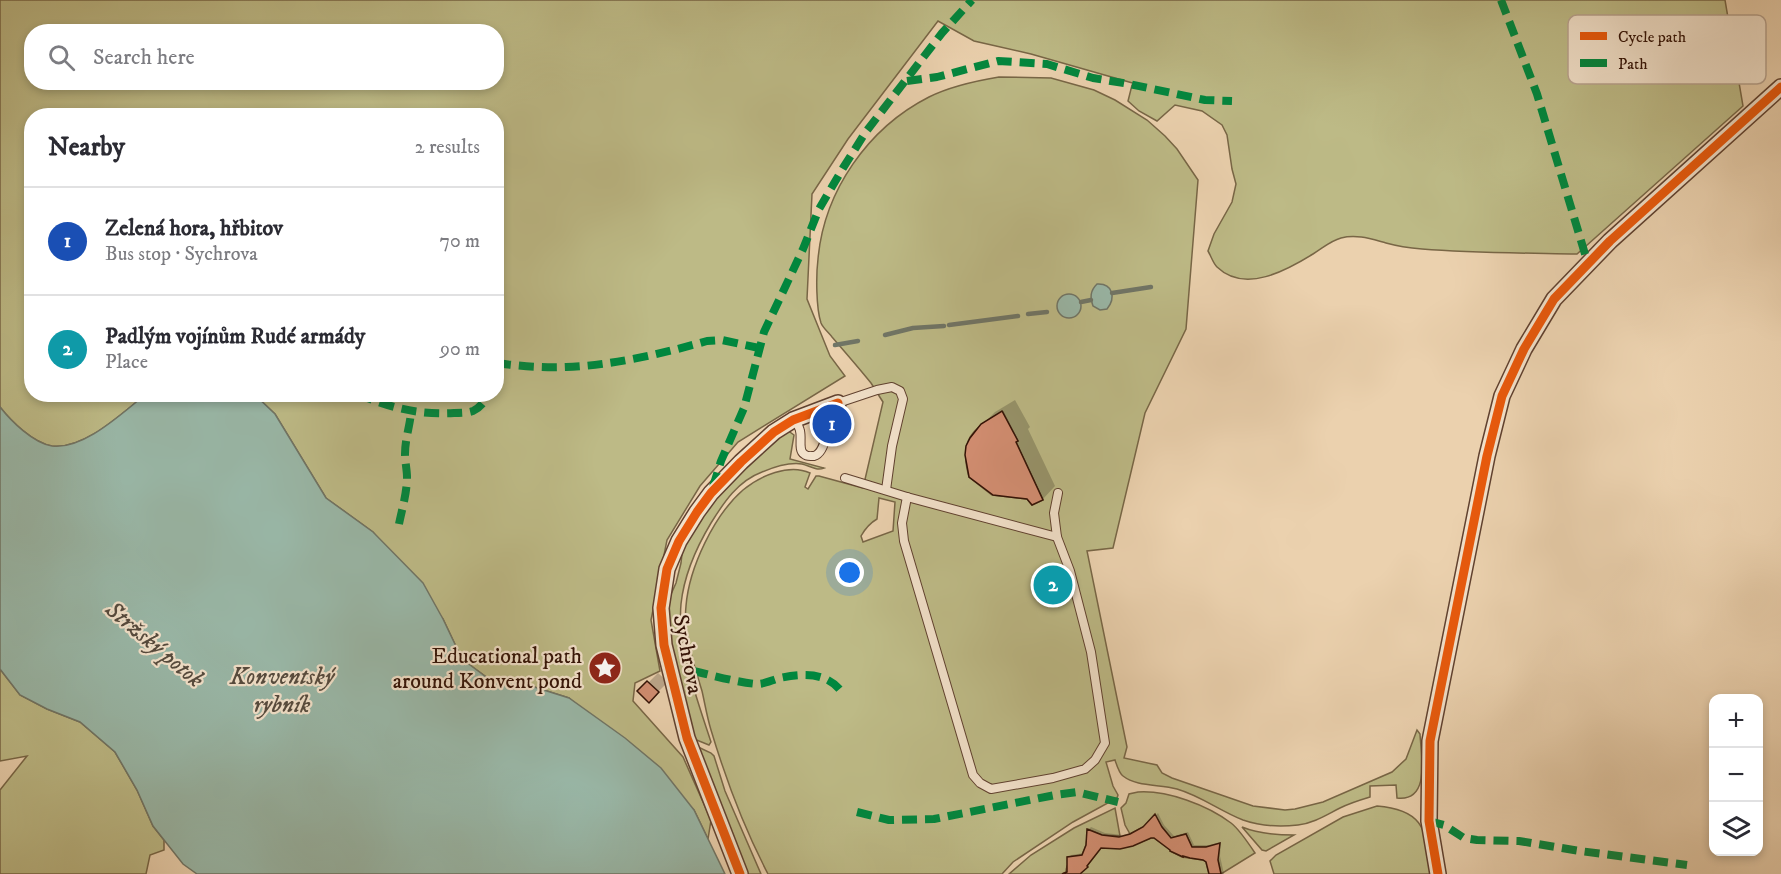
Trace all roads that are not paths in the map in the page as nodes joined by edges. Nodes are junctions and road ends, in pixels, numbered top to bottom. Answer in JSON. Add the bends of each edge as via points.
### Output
{"nodes":[{"id":1,"x":1781,"y":87,"type":"edge"},
{"id":2,"x":830,"y":406,"type":"junction"},
{"id":3,"x":793,"y":420,"type":"junction"},
{"id":4,"x":845,"y":478,"type":"dead end"},
{"id":5,"x":886,"y":490,"type":"junction"},
{"id":6,"x":1058,"y":493,"type":"dead end"},
{"id":7,"x":907,"y":497,"type":"junction"},
{"id":8,"x":1057,"y":537,"type":"junction"},
{"id":9,"x":740,"y":874,"type":"edge"},
{"id":10,"x":1438,"y":874,"type":"edge"}],
"edges":[{"from":1,"to":10,"type":"street","via":[[1610,241],[1554,299],[1502,396],[1430,741],[1429,821]]},
{"from":2,"to":3,"type":"street","name":"Sychrova"},
{"from":2,"to":3,"type":"lane","via":[[821,451],[816,455],[802,452],[800,430]]},
{"from":2,"to":5,"type":"lane","via":[[877,390],[892,387],[900,391],[903,399]]},
{"from":3,"to":9,"type":"street","name":"Sychrova","via":[[741,462],[697,512],[667,569],[661,608],[664,645],[687,738]]},
{"from":4,"to":5,"type":"lane"},
{"from":5,"to":7,"type":"lane"},
{"from":6,"to":8,"type":"lane","via":[[1054,513]]},
{"from":7,"to":8,"type":"lane"},
{"from":7,"to":8,"type":"lane","via":[[902,523],[904,541],[920,598],[973,776],[992,789],[1085,770],[1105,743],[1091,652],[1070,570]]}]}
